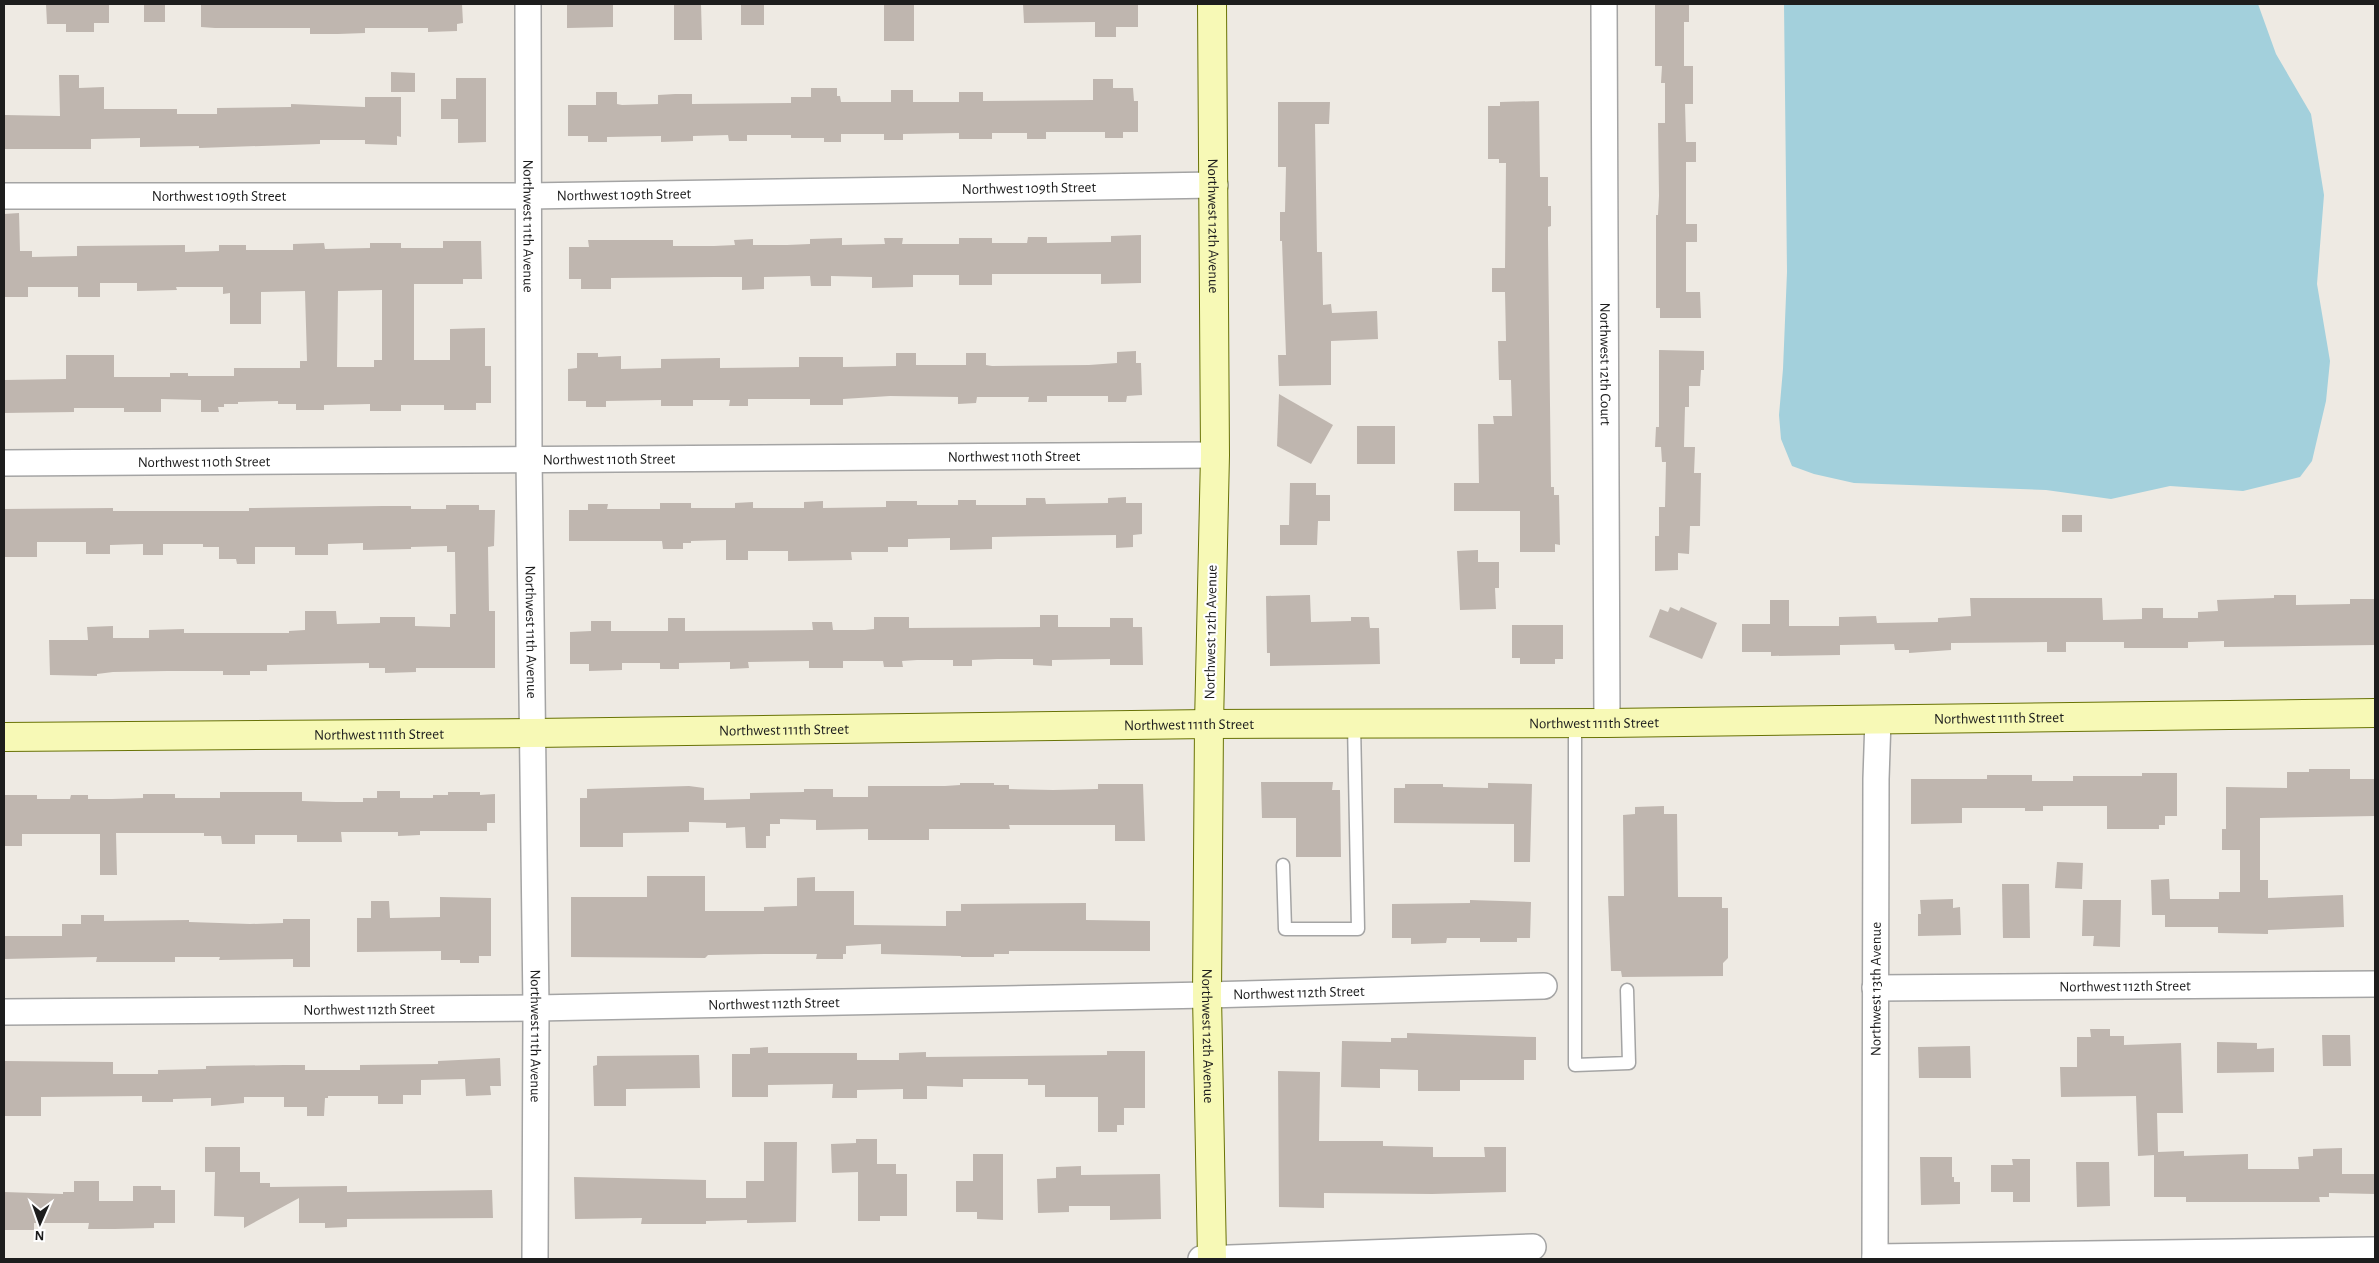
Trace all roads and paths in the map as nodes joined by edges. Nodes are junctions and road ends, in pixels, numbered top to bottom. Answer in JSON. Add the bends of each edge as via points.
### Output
{"nodes":[{"id":1,"x":528,"y":4,"type":"edge"},
{"id":2,"x":1212,"y":4,"type":"edge"},
{"id":3,"x":1604,"y":4,"type":"edge"},
{"id":4,"x":1215,"y":185,"type":"junction"},
{"id":5,"x":4,"y":196,"type":"edge"},
{"id":6,"x":528,"y":196,"type":"junction"},
{"id":7,"x":1215,"y":455,"type":"junction"},
{"id":8,"x":529,"y":458,"type":"junction"},
{"id":9,"x":4,"y":462,"type":"edge"},
{"id":10,"x":2375,"y":713,"type":"edge"},
{"id":11,"x":1878,"y":719,"type":"junction"},
{"id":12,"x":1575,"y":723,"type":"junction"},
{"id":13,"x":1607,"y":723,"type":"junction"},
{"id":14,"x":1209,"y":724,"type":"junction"},
{"id":15,"x":1354,"y":724,"type":"junction"},
{"id":16,"x":533,"y":733,"type":"junction"},
{"id":17,"x":4,"y":737,"type":"edge"},
{"id":18,"x":1283,"y":865,"type":"dead end"},
{"id":19,"x":2375,"y":984,"type":"edge"},
{"id":20,"x":1544,"y":986,"type":"dead end"},
{"id":21,"x":1875,"y":988,"type":"junction"},
{"id":22,"x":1627,"y":990,"type":"dead end"},
{"id":23,"x":1207,"y":995,"type":"junction"},
{"id":24,"x":536,"y":1008,"type":"junction"},
{"id":25,"x":4,"y":1012,"type":"edge"},
{"id":26,"x":1533,"y":1247,"type":"dead end"},
{"id":27,"x":2375,"y":1250,"type":"edge"},
{"id":28,"x":1875,"y":1258,"type":"edge"},
{"id":29,"x":535,"y":1259,"type":"edge"},
{"id":30,"x":1209,"y":1259,"type":"edge"}],
"edges":[{"from":1,"to":6,"type":"street","name":"Northwest 11th Avenue"},
{"from":2,"to":4,"type":"street","name":"Northwest 12th Avenue"},
{"from":3,"to":13,"type":"street","name":"Northwest 12th Court"},
{"from":4,"to":6,"type":"street","name":"Northwest 109th Street"},
{"from":4,"to":7,"type":"street","name":"Northwest 12th Avenue"},
{"from":5,"to":6,"type":"street","name":"Northwest 109th Street"},
{"from":6,"to":8,"type":"street","name":"Northwest 11th Avenue"},
{"from":7,"to":8,"type":"street","name":"Northwest 110th Street"},
{"from":7,"to":14,"type":"street","name":"Northwest 12th Avenue"},
{"from":8,"to":9,"type":"street","name":"Northwest 110th Street"},
{"from":8,"to":16,"type":"street","name":"Northwest 11th Avenue"},
{"from":10,"to":11,"type":"street","name":"Northwest 111th Street"},
{"from":11,"to":13,"type":"street","name":"Northwest 111th Street"},
{"from":11,"to":21,"type":"street","name":"Northwest 13th Avenue"},
{"from":12,"to":13,"type":"street","name":"Northwest 111th Street"},
{"from":12,"to":15,"type":"street","name":"Northwest 111th Street"},
{"from":12,"to":22,"type":"lane","via":[[1576,1065],[1628,1064]]},
{"from":14,"to":15,"type":"street","name":"Northwest 111th Street"},
{"from":14,"to":16,"type":"street","name":"Northwest 111th Street"},
{"from":14,"to":23,"type":"street","name":"Northwest 12th Avenue"},
{"from":15,"to":18,"type":"lane","via":[[1358,929],[1285,929]]},
{"from":16,"to":17,"type":"street","name":"Northwest 111th Street"},
{"from":16,"to":24,"type":"street","name":"Northwest 11th Avenue"},
{"from":19,"to":21,"type":"street","name":"Northwest 112th Street"},
{"from":20,"to":23,"type":"street","name":"Northwest 112th Street"},
{"from":21,"to":28,"type":"street","name":"Northwest 13th Avenue"},
{"from":23,"to":24,"type":"street","name":"Northwest 112th Street"},
{"from":23,"to":30,"type":"street","name":"Northwest 12th Avenue"},
{"from":24,"to":25,"type":"street","name":"Northwest 112th Street"},
{"from":24,"to":29,"type":"street","name":"Northwest 11th Avenue"},
{"from":26,"to":30,"type":"street"},
{"from":27,"to":28,"type":"street"}]}
